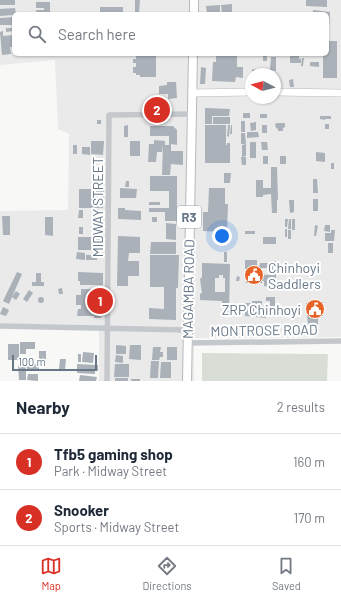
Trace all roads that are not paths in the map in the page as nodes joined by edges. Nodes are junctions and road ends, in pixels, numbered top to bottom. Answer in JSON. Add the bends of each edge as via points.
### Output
{"nodes":[{"id":1,"x":194,"y":0,"type":"edge"},
{"id":2,"x":194,"y":12,"type":"edge"},
{"id":3,"x":193,"y":56,"type":"edge"},
{"id":4,"x":192,"y":92,"type":"junction"},
{"id":5,"x":245,"y":92,"type":"edge"},
{"id":6,"x":281,"y":92,"type":"edge"},
{"id":7,"x":341,"y":93,"type":"edge"},
{"id":8,"x":192,"y":114,"type":"junction"},
{"id":9,"x":0,"y":326,"type":"edge"},
{"id":10,"x":108,"y":329,"type":"junction"},
{"id":11,"x":187,"y":330,"type":"junction"},
{"id":12,"x":341,"y":341,"type":"edge"},
{"id":13,"x":187,"y":343,"type":"junction"},
{"id":14,"x":107,"y":381,"type":"edge"},
{"id":15,"x":187,"y":381,"type":"edge"}],
"edges":[{"from":1,"to":2,"type":"highway"},
{"from":3,"to":4,"type":"highway","name":"MAGAMBA ROAD","number":"R3"},
{"from":4,"to":5,"type":"main road"},
{"from":4,"to":8,"type":"highway","name":"MAGAMBA ROAD","number":"R3"},
{"from":6,"to":7,"type":"main road"},
{"from":8,"to":10,"type":"street","name":"MIDWAY STREET","via":[[110,115]]},
{"from":8,"to":11,"type":"highway","name":"MAGAMBA ROAD","number":"R3"},
{"from":9,"to":10,"type":"street"},
{"from":10,"to":11,"type":"street"},
{"from":10,"to":14,"type":"street","name":"MIDWAY STREET"},
{"from":11,"to":13,"type":"highway","name":"MAGAMBA ROAD","number":"R3"},
{"from":12,"to":13,"type":"street","name":"MONTROSE ROAD"},
{"from":13,"to":15,"type":"highway","name":"MAGAMBA ROAD","number":"R3"}]}
